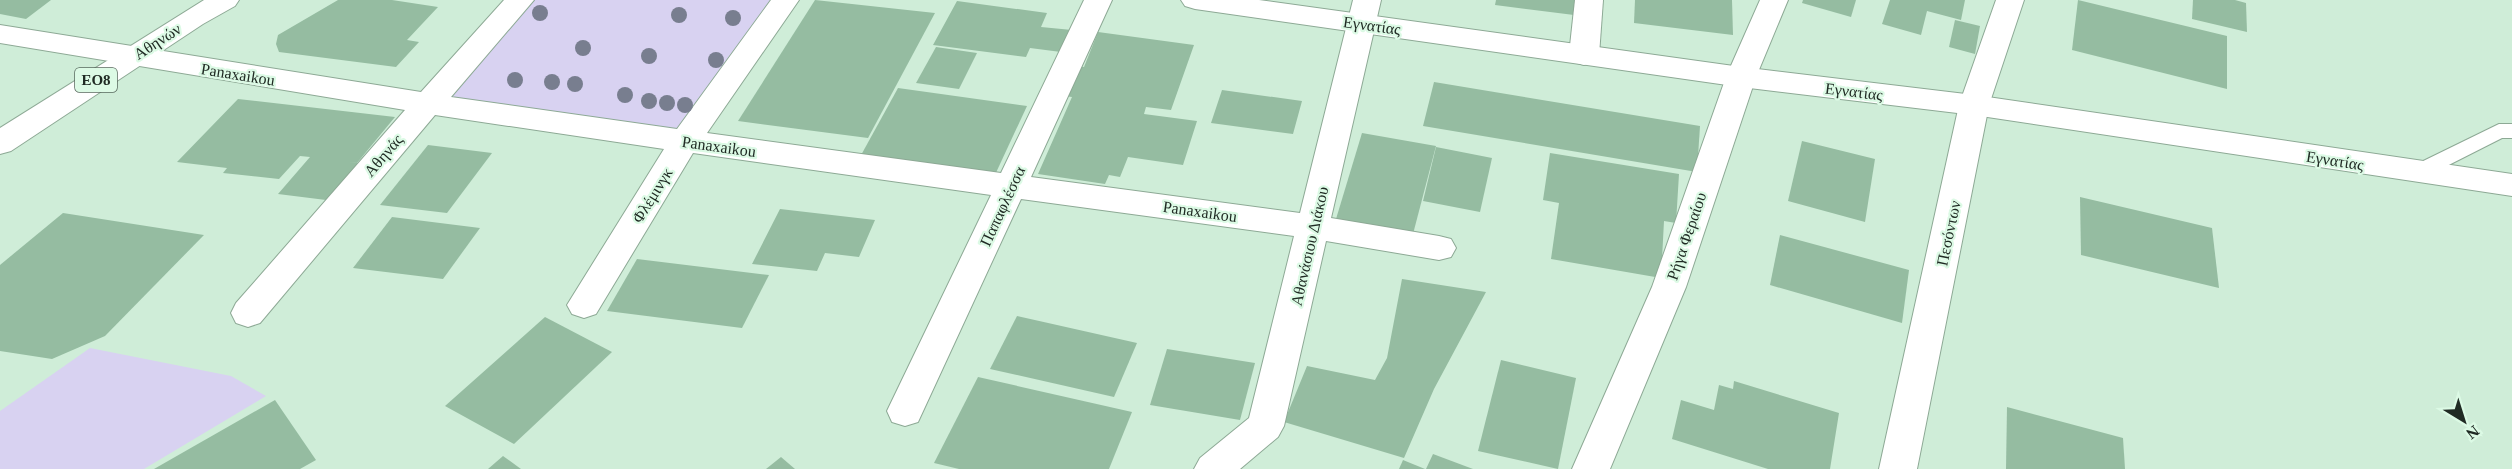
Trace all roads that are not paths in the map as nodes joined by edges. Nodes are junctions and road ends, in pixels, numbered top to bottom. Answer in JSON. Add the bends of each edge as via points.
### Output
{"nodes":[{"id":1,"x":225,"y":0,"type":"edge"},
{"id":2,"x":520,"y":0,"type":"edge"},
{"id":3,"x":785,"y":0,"type":"edge"},
{"id":4,"x":1098,"y":0,"type":"edge"},
{"id":5,"x":1195,"y":0,"type":"edge"},
{"id":6,"x":1589,"y":0,"type":"edge"},
{"id":7,"x":1774,"y":0,"type":"edge"},
{"id":8,"x":2010,"y":0,"type":"edge"},
{"id":9,"x":204,"y":9,"type":"edge"},
{"id":10,"x":1364,"y":12,"type":"edge"},
{"id":11,"x":0,"y":34,"type":"edge"},
{"id":12,"x":1584,"y":55,"type":"junction"},
{"id":13,"x":132,"y":57,"type":"junction"},
{"id":14,"x":1741,"y":77,"type":"junction"},
{"id":15,"x":427,"y":104,"type":"junction"},
{"id":16,"x":1974,"y":105,"type":"junction"},
{"id":17,"x":2512,"y":131,"type":"edge"},
{"id":18,"x":685,"y":141,"type":"junction"},
{"id":19,"x":0,"y":143,"type":"edge"},
{"id":20,"x":2418,"y":172,"type":"junction"},
{"id":21,"x":2512,"y":185,"type":"edge"},
{"id":22,"x":1012,"y":186,"type":"junction"},
{"id":23,"x":1314,"y":227,"type":"junction"},
{"id":24,"x":1439,"y":248,"type":"dead end"},
{"id":25,"x":584,"y":305,"type":"dead end"},
{"id":26,"x":248,"y":313,"type":"dead end"},
{"id":27,"x":904,"y":411,"type":"dead end"},
{"id":28,"x":1213,"y":469,"type":"edge"},
{"id":29,"x":1591,"y":469,"type":"edge"},
{"id":30,"x":1898,"y":469,"type":"edge"}],
"edges":[{"from":1,"to":9,"type":"street","name":"Αθηνών","number":"ΕΟ8"},
{"from":2,"to":15,"type":"street","name":"Αθηνάς"},
{"from":3,"to":18,"type":"street","name":"Φλέμινγκ"},
{"from":4,"to":22,"type":"street","name":"Παπαφλέσσα"},
{"from":5,"to":10,"type":"street","name":"Εγνατίας"},
{"from":6,"to":12,"type":"street"},
{"from":7,"to":14,"type":"street","name":"Ρήγα Φεραίου"},
{"from":8,"to":16,"type":"street","name":"Πεσόντων"},
{"from":9,"to":13,"type":"street","name":"Αθηνών","number":"ΕΟ8"},
{"from":10,"to":12,"type":"street","name":"Εγνατίας"},
{"from":10,"to":23,"type":"street","name":"Αθανάσιου Διάκου"},
{"from":11,"to":13,"type":"street","name":"Panaxaikou"},
{"from":12,"to":14,"type":"street","name":"Εγνατίας"},
{"from":13,"to":15,"type":"street","name":"Panaxaikou"},
{"from":13,"to":19,"type":"street","name":"Αθηνών","number":"ΕΟ8"},
{"from":14,"to":16,"type":"street","name":"Εγνατίας"},
{"from":14,"to":29,"type":"street","name":"Ρήγα Φεραίου","via":[[1669,287]]},
{"from":15,"to":18,"type":"street","name":"Panaxaikou"},
{"from":15,"to":26,"type":"street","name":"Αθηνάς"},
{"from":16,"to":20,"type":"street","name":"Εγνατίας"},
{"from":16,"to":30,"type":"street","name":"Πεσόντων"},
{"from":17,"to":20,"type":"lane","via":[[2499,131]]},
{"from":18,"to":22,"type":"street","name":"Panaxaikou"},
{"from":18,"to":25,"type":"street","name":"Φλέμινγκ"},
{"from":20,"to":21,"type":"street","name":"Εγνατίας"},
{"from":22,"to":23,"type":"street","name":"Panaxaikou"},
{"from":22,"to":27,"type":"street","name":"Παπαφλέσσα"},
{"from":23,"to":24,"type":"street","name":"Panaxaikou"},
{"from":23,"to":28,"type":"street","name":"Αθανάσιου Διάκου","via":[[1265,426]]}]}
